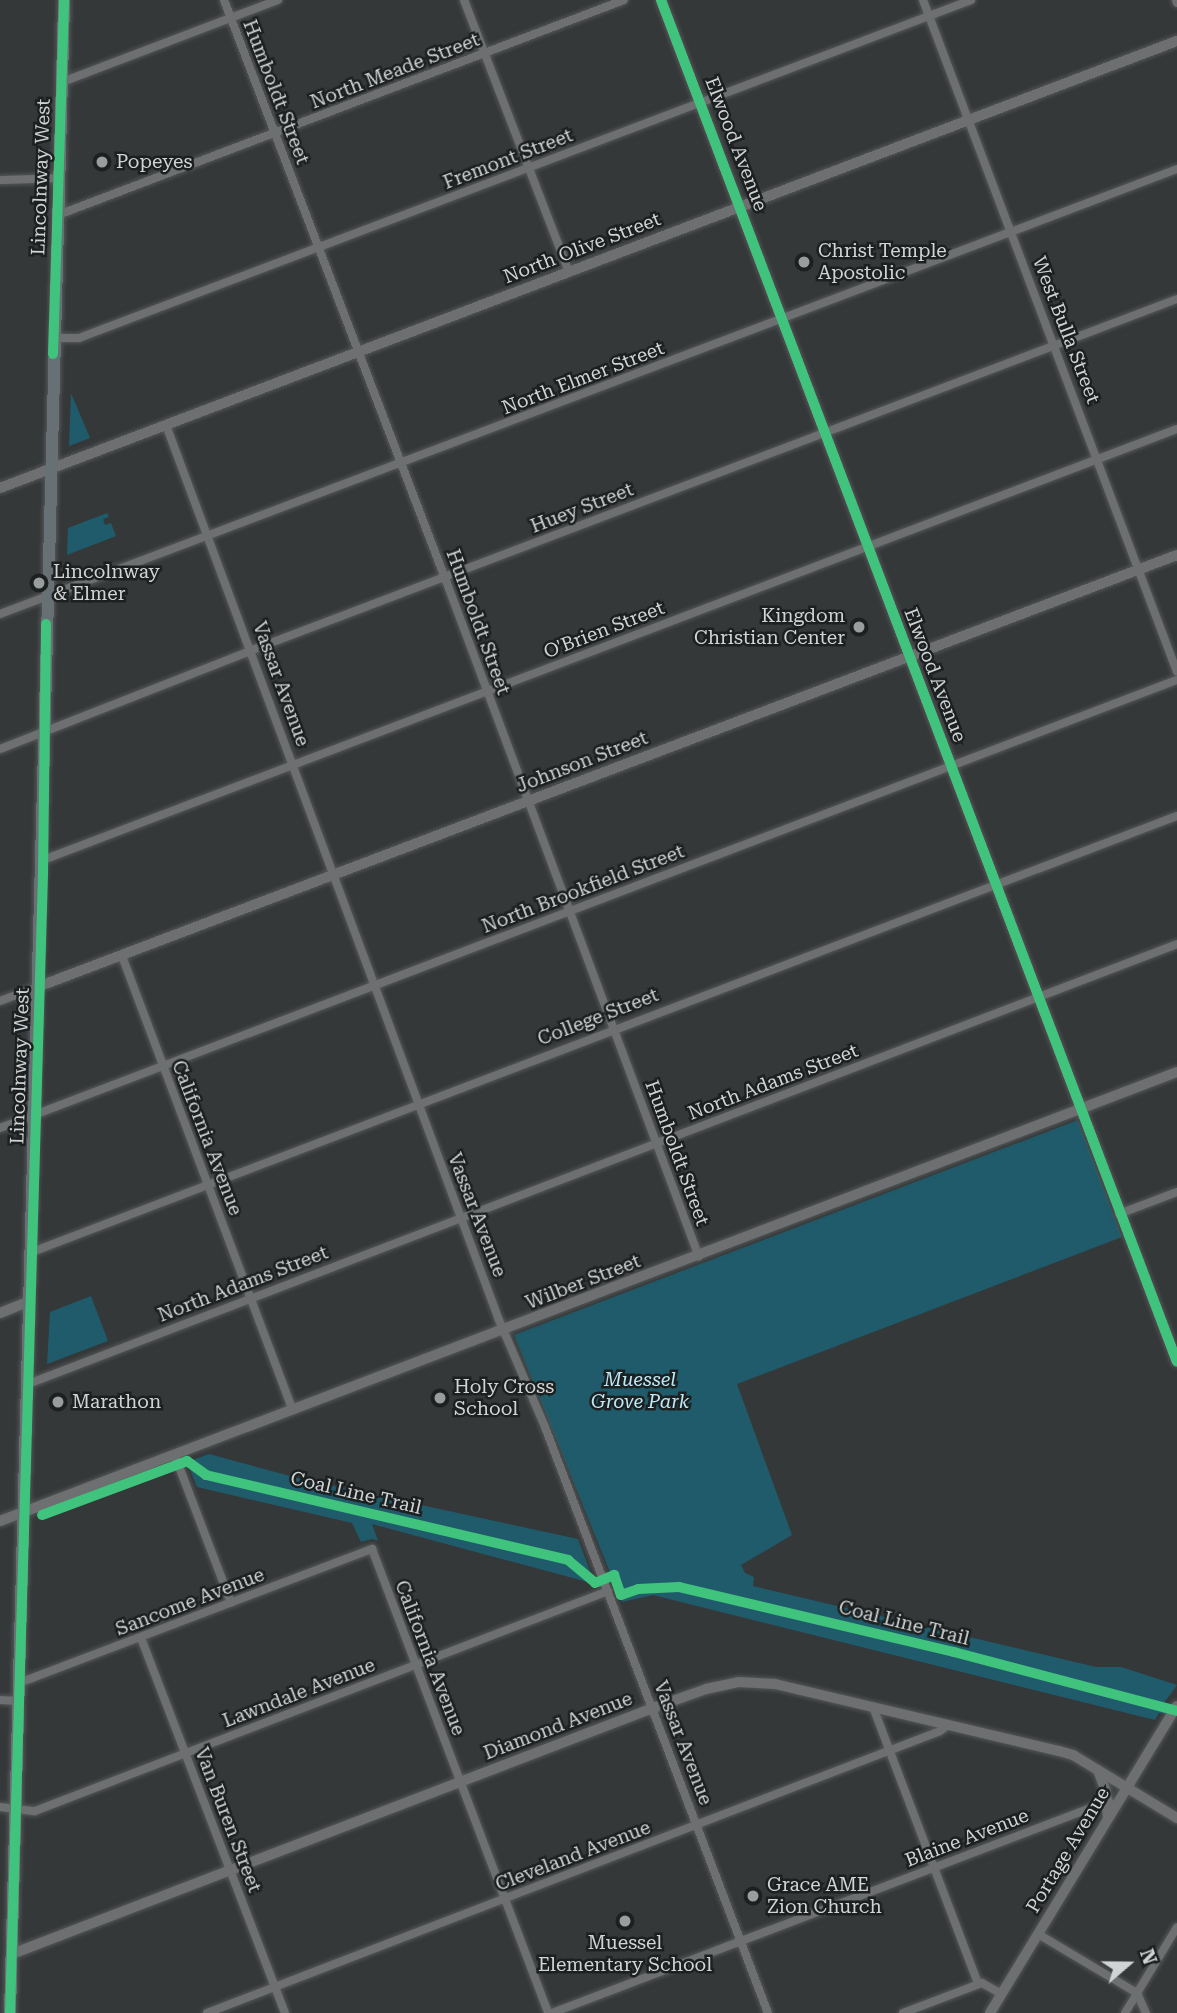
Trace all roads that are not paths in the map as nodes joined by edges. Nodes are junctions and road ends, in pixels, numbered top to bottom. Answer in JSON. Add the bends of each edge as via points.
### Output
{"nodes":[{"id":1,"x":64,"y":0,"type":"edge"},
{"id":2,"x":224,"y":0,"type":"edge"},
{"id":3,"x":278,"y":0,"type":"edge"},
{"id":4,"x":464,"y":0,"type":"edge"},
{"id":5,"x":624,"y":0,"type":"edge"},
{"id":6,"x":661,"y":0,"type":"edge"},
{"id":7,"x":923,"y":0,"type":"edge"},
{"id":8,"x":971,"y":0,"type":"edge"},
{"id":9,"x":929,"y":16,"type":"junction"},
{"id":10,"x":231,"y":18,"type":"junction"},
{"id":11,"x":1177,"y":41,"type":"edge"},
{"id":12,"x":485,"y":54,"type":"junction"},
{"id":13,"x":62,"y":82,"type":"junction"},
{"id":14,"x":701,"y":102,"type":"junction"},
{"id":15,"x":969,"y":120,"type":"junction"},
{"id":16,"x":275,"y":134,"type":"junction"},
{"id":17,"x":529,"y":167,"type":"junction"},
{"id":18,"x":1177,"y":169,"type":"edge"},
{"id":19,"x":59,"y":178,"type":"junction"},
{"id":20,"x":0,"y":180,"type":"edge"},
{"id":21,"x":741,"y":206,"type":"junction"},
{"id":22,"x":58,"y":215,"type":"junction"},
{"id":23,"x":1012,"y":232,"type":"junction"},
{"id":24,"x":318,"y":248,"type":"junction"},
{"id":25,"x":569,"y":272,"type":"junction"},
{"id":26,"x":1177,"y":299,"type":"edge"},
{"id":27,"x":782,"y":319,"type":"junction"},
{"id":28,"x":54,"y":338,"type":"junction"},
{"id":29,"x":1055,"y":345,"type":"junction"},
{"id":30,"x":358,"y":352,"type":"junction"},
{"id":31,"x":166,"y":425,"type":"junction"},
{"id":32,"x":1177,"y":429,"type":"edge"},
{"id":33,"x":825,"y":433,"type":"junction"},
{"id":34,"x":1098,"y":459,"type":"junction"},
{"id":35,"x":401,"y":464,"type":"junction"},
{"id":36,"x":50,"y":469,"type":"junction"},
{"id":37,"x":0,"y":488,"type":"edge"},
{"id":38,"x":209,"y":537,"type":"junction"},
{"id":39,"x":868,"y":547,"type":"junction"},
{"id":40,"x":1177,"y":555,"type":"edge"},
{"id":41,"x":1139,"y":569,"type":"junction"},
{"id":42,"x":445,"y":577,"type":"junction"},
{"id":43,"x":47,"y":598,"type":"junction"},
{"id":44,"x":0,"y":614,"type":"edge"},
{"id":45,"x":253,"y":650,"type":"junction"},
{"id":46,"x":909,"y":656,"type":"junction"},
{"id":47,"x":1177,"y":672,"type":"edge"},
{"id":48,"x":1177,"y":680,"type":"edge"},
{"id":49,"x":487,"y":692,"type":"junction"},
{"id":50,"x":46,"y":731,"type":"junction"},
{"id":51,"x":0,"y":750,"type":"edge"},
{"id":52,"x":294,"y":765,"type":"junction"},
{"id":53,"x":951,"y":765,"type":"junction"},
{"id":54,"x":529,"y":802,"type":"junction"},
{"id":55,"x":1177,"y":816,"type":"edge"},
{"id":56,"x":43,"y":860,"type":"junction"},
{"id":57,"x":333,"y":876,"type":"junction"},
{"id":58,"x":995,"y":884,"type":"junction"},
{"id":59,"x":570,"y":911,"type":"junction"},
{"id":60,"x":1177,"y":944,"type":"edge"},
{"id":61,"x":122,"y":956,"type":"junction"},
{"id":62,"x":40,"y":986,"type":"junction"},
{"id":63,"x":373,"y":986,"type":"junction"},
{"id":64,"x":1038,"y":997,"type":"junction"},
{"id":65,"x":0,"y":1002,"type":"edge"},
{"id":66,"x":614,"y":1030,"type":"junction"},
{"id":67,"x":163,"y":1066,"type":"junction"},
{"id":68,"x":1177,"y":1072,"type":"edge"},
{"id":69,"x":418,"y":1105,"type":"junction"},
{"id":70,"x":1080,"y":1109,"type":"junction"},
{"id":71,"x":36,"y":1114,"type":"junction"},
{"id":72,"x":0,"y":1128,"type":"edge"},
{"id":73,"x":658,"y":1143,"type":"junction"},
{"id":74,"x":208,"y":1186,"type":"junction"},
{"id":75,"x":1177,"y":1192,"type":"edge"},
{"id":76,"x":1119,"y":1214,"type":"junction"},
{"id":77,"x":460,"y":1217,"type":"junction"},
{"id":78,"x":32,"y":1252,"type":"junction"},
{"id":79,"x":699,"y":1256,"type":"junction"},
{"id":80,"x":250,"y":1298,"type":"junction"},
{"id":81,"x":30,"y":1300,"type":"junction"},
{"id":82,"x":0,"y":1312,"type":"edge"},
{"id":83,"x":505,"y":1330,"type":"junction"},
{"id":84,"x":1177,"y":1362,"type":"edge"},
{"id":85,"x":28,"y":1384,"type":"junction"},
{"id":86,"x":293,"y":1410,"type":"junction"},
{"id":87,"x":175,"y":1456,"type":"junction"},
{"id":88,"x":24,"y":1512,"type":"junction"},
{"id":89,"x":0,"y":1521,"type":"edge"},
{"id":90,"x":372,"y":1549,"type":"joint"},
{"id":91,"x":608,"y":1591,"type":"junction"},
{"id":92,"x":232,"y":1603,"type":"junction"},
{"id":93,"x":141,"y":1638,"type":"junction"},
{"id":94,"x":416,"y":1665,"type":"junction"},
{"id":95,"x":19,"y":1684,"type":"junction"},
{"id":96,"x":0,"y":1700,"type":"edge"},
{"id":97,"x":18,"y":1702,"type":"junction"},
{"id":98,"x":1177,"y":1706,"type":"edge"},
{"id":99,"x":873,"y":1707,"type":"junction"},
{"id":100,"x":653,"y":1708,"type":"junction"},
{"id":101,"x":948,"y":1725,"type":"junction"},
{"id":102,"x":890,"y":1750,"type":"junction"},
{"id":103,"x":186,"y":1754,"type":"junction"},
{"id":104,"x":1098,"y":1770,"type":"junction"},
{"id":105,"x":461,"y":1782,"type":"junction"},
{"id":106,"x":1127,"y":1787,"type":"junction"},
{"id":107,"x":1113,"y":1801,"type":"junction"},
{"id":108,"x":0,"y":1807,"type":"edge"},
{"id":109,"x":15,"y":1810,"type":"junction"},
{"id":110,"x":1177,"y":1818,"type":"edge"},
{"id":111,"x":697,"y":1824,"type":"junction"},
{"id":112,"x":934,"y":1867,"type":"junction"},
{"id":113,"x":231,"y":1870,"type":"junction"},
{"id":114,"x":505,"y":1899,"type":"junction"},
{"id":115,"x":7,"y":1909,"type":"edge"},
{"id":116,"x":1177,"y":1927,"type":"edge"},
{"id":117,"x":1038,"y":1934,"type":"junction"},
{"id":118,"x":741,"y":1941,"type":"junction"},
{"id":119,"x":12,"y":1954,"type":"junction"},
{"id":120,"x":978,"y":1984,"type":"junction"},
{"id":121,"x":275,"y":1987,"type":"junction"},
{"id":122,"x":1137,"y":1993,"type":"junction"},
{"id":123,"x":1002,"y":1994,"type":"junction"},
{"id":124,"x":7,"y":2011,"type":"edge"},
{"id":125,"x":207,"y":2013,"type":"edge"},
{"id":126,"x":285,"y":2013,"type":"edge"},
{"id":127,"x":550,"y":2013,"type":"edge"},
{"id":128,"x":768,"y":2013,"type":"edge"},
{"id":129,"x":903,"y":2013,"type":"edge"},
{"id":130,"x":990,"y":2013,"type":"edge"},
{"id":131,"x":1125,"y":2013,"type":"edge"},
{"id":132,"x":1146,"y":2013,"type":"edge"}],
"edges":[{"from":1,"to":13,"type":"main road","name":"Lincolnway West"},
{"from":2,"to":10,"type":"street","name":"Humboldt Street"},
{"from":3,"to":10,"type":"street"},
{"from":4,"to":12,"type":"street"},
{"from":5,"to":12,"type":"street","name":"North Meade Street"},
{"from":6,"to":14,"type":"street","name":"Elwood Avenue"},
{"from":7,"to":9,"type":"street","name":"West Bulla Street"},
{"from":8,"to":9,"type":"street","name":"Fremont Street"},
{"from":9,"to":14,"type":"street","name":"Fremont Street"},
{"from":9,"to":15,"type":"street","name":"West Bulla Street"},
{"from":10,"to":13,"type":"street"},
{"from":10,"to":16,"type":"street","name":"Humboldt Street"},
{"from":11,"to":15,"type":"street","name":"North Olive Street"},
{"from":12,"to":16,"type":"street","name":"North Meade Street"},
{"from":12,"to":17,"type":"street"},
{"from":13,"to":19,"type":"main road","name":"Lincolnway West"},
{"from":14,"to":17,"type":"street","name":"Fremont Street"},
{"from":14,"to":21,"type":"street","name":"Elwood Avenue"},
{"from":15,"to":21,"type":"street","name":"North Olive Street"},
{"from":15,"to":23,"type":"street","name":"West Bulla Street"},
{"from":16,"to":22,"type":"street","name":"North Meade Street"},
{"from":16,"to":24,"type":"street","name":"Humboldt Street"},
{"from":17,"to":24,"type":"street","name":"Fremont Street"},
{"from":17,"to":25,"type":"street"},
{"from":18,"to":23,"type":"street","name":"North Elmer Street"},
{"from":19,"to":20,"type":"street"},
{"from":19,"to":22,"type":"main road","name":"Lincolnway West"},
{"from":21,"to":25,"type":"street","name":"North Olive Street"},
{"from":21,"to":27,"type":"street","name":"Elwood Avenue"},
{"from":22,"to":28,"type":"main road","name":"Lincolnway West"},
{"from":23,"to":27,"type":"street","name":"North Elmer Street"},
{"from":23,"to":29,"type":"street","name":"West Bulla Street"},
{"from":24,"to":28,"type":"street","name":"Fremont Street","via":[[79,338]]},
{"from":24,"to":30,"type":"street","name":"Humboldt Street"},
{"from":25,"to":30,"type":"street","name":"North Olive Street"},
{"from":26,"to":29,"type":"street","name":"Huey Street"},
{"from":27,"to":33,"type":"street","name":"Elwood Avenue"},
{"from":27,"to":35,"type":"street","name":"North Elmer Street"},
{"from":28,"to":36,"type":"main road","name":"Lincolnway West"},
{"from":29,"to":33,"type":"street","name":"Huey Street"},
{"from":29,"to":34,"type":"street","name":"West Bulla Street"},
{"from":30,"to":31,"type":"street","name":"North Olive Street"},
{"from":30,"to":35,"type":"street","name":"Humboldt Street"},
{"from":31,"to":36,"type":"street","name":"North Olive Street"},
{"from":31,"to":38,"type":"street","name":"Vassar Avenue"},
{"from":32,"to":34,"type":"street","name":"O'Brien Street"},
{"from":33,"to":39,"type":"street","name":"Elwood Avenue"},
{"from":33,"to":42,"type":"street","name":"Huey Street"},
{"from":34,"to":39,"type":"street","name":"O'Brien Street"},
{"from":34,"to":41,"type":"street","name":"West Bulla Street"},
{"from":35,"to":38,"type":"street","name":"North Elmer Street"},
{"from":35,"to":42,"type":"street","name":"Humboldt Street"},
{"from":36,"to":37,"type":"street","name":"North Olive Street"},
{"from":36,"to":43,"type":"main road","name":"Lincolnway West"},
{"from":38,"to":43,"type":"street","name":"North Elmer Street"},
{"from":38,"to":45,"type":"street","name":"Vassar Avenue"},
{"from":39,"to":46,"type":"street","name":"Elwood Avenue"},
{"from":39,"to":49,"type":"street","name":"O'Brien Street"},
{"from":40,"to":41,"type":"street","name":"Johnson Street"},
{"from":41,"to":46,"type":"street","name":"Johnson Street"},
{"from":41,"to":47,"type":"street","name":"West Bulla Street"},
{"from":42,"to":45,"type":"street","name":"Huey Street"},
{"from":42,"to":49,"type":"street","name":"Humboldt Street"},
{"from":43,"to":44,"type":"street","name":"North Elmer Street"},
{"from":43,"to":50,"type":"main road","name":"Lincolnway West"},
{"from":45,"to":50,"type":"street","name":"Huey Street"},
{"from":45,"to":52,"type":"street","name":"Vassar Avenue"},
{"from":46,"to":53,"type":"street","name":"Elwood Avenue"},
{"from":46,"to":54,"type":"street","name":"Johnson Street"},
{"from":48,"to":53,"type":"street","name":"North Brookfield Street"},
{"from":49,"to":52,"type":"street","name":"O'Brien Street"},
{"from":49,"to":54,"type":"street","name":"Humboldt Street"},
{"from":50,"to":51,"type":"street","name":"Huey Street"},
{"from":50,"to":56,"type":"main road","name":"Lincolnway West"},
{"from":52,"to":56,"type":"street","name":"O'Brien Street"},
{"from":52,"to":57,"type":"street","name":"Vassar Avenue"},
{"from":53,"to":58,"type":"street","name":"Elwood Avenue"},
{"from":53,"to":59,"type":"street","name":"North Brookfield Street"},
{"from":54,"to":57,"type":"street","name":"Johnson Street"},
{"from":54,"to":59,"type":"street","name":"Humboldt Street"},
{"from":55,"to":58,"type":"street","name":"College Street"},
{"from":56,"to":62,"type":"main road","name":"Lincolnway West"},
{"from":57,"to":61,"type":"street","name":"Johnson Street"},
{"from":57,"to":63,"type":"street","name":"Vassar Avenue"},
{"from":58,"to":64,"type":"street","name":"Elwood Avenue"},
{"from":58,"to":66,"type":"street","name":"College Street"},
{"from":59,"to":63,"type":"street","name":"North Brookfield Street"},
{"from":59,"to":66,"type":"street","name":"Humboldt Street"},
{"from":60,"to":64,"type":"street","name":"North Adams Street"},
{"from":61,"to":62,"type":"street","name":"Johnson Street"},
{"from":61,"to":67,"type":"street","name":"California Avenue"},
{"from":62,"to":65,"type":"street","name":"Johnson Street"},
{"from":62,"to":71,"type":"main road","name":"Lincolnway West"},
{"from":63,"to":67,"type":"street","name":"North Brookfield Street"},
{"from":63,"to":69,"type":"street","name":"Vassar Avenue"},
{"from":64,"to":70,"type":"street","name":"Elwood Avenue"},
{"from":64,"to":73,"type":"street","name":"North Adams Street"},
{"from":66,"to":69,"type":"street","name":"College Street"},
{"from":66,"to":73,"type":"street","name":"Humboldt Street"},
{"from":67,"to":71,"type":"street","name":"North Brookfield Street"},
{"from":67,"to":74,"type":"street","name":"California Avenue"},
{"from":68,"to":70,"type":"street","name":"Wilber Street"},
{"from":69,"to":74,"type":"street","name":"College Street"},
{"from":69,"to":77,"type":"street","name":"Vassar Avenue"},
{"from":70,"to":76,"type":"street","name":"Elwood Avenue"},
{"from":70,"to":79,"type":"street","name":"Wilber Street"},
{"from":71,"to":72,"type":"street","name":"North Brookfield Street"},
{"from":71,"to":78,"type":"main road","name":"Lincolnway West"},
{"from":73,"to":77,"type":"street","name":"North Adams Street"},
{"from":73,"to":79,"type":"street","name":"Humboldt Street"},
{"from":74,"to":78,"type":"street","name":"College Street"},
{"from":74,"to":80,"type":"street","name":"California Avenue"},
{"from":75,"to":76,"type":"street"},
{"from":76,"to":84,"type":"street","name":"Elwood Avenue"},
{"from":77,"to":80,"type":"street","name":"North Adams Street"},
{"from":77,"to":83,"type":"street","name":"Vassar Avenue"},
{"from":78,"to":81,"type":"main road","name":"Lincolnway West"},
{"from":79,"to":83,"type":"street","name":"Wilber Street"},
{"from":80,"to":85,"type":"street","name":"North Adams Street"},
{"from":80,"to":86,"type":"street","name":"California Avenue"},
{"from":81,"to":82,"type":"street"},
{"from":81,"to":85,"type":"main road","name":"Lincolnway West"},
{"from":83,"to":86,"type":"street","name":"Wilber Street"},
{"from":83,"to":91,"type":"street","name":"Vassar Avenue"},
{"from":85,"to":88,"type":"main road","name":"Lincolnway West"},
{"from":86,"to":87,"type":"street","name":"Wilber Street"},
{"from":87,"to":88,"type":"street","name":"Wilber Street"},
{"from":87,"to":92,"type":"street"},
{"from":88,"to":89,"type":"street","name":"Wilber Street"},
{"from":88,"to":95,"type":"main road","name":"Lincolnway West"},
{"from":90,"to":92,"type":"street","name":"Sancome Avenue"},
{"from":90,"to":94,"type":"street","name":"California Avenue"},
{"from":91,"to":94,"type":"street","name":"Lawndale Avenue"},
{"from":91,"to":100,"type":"street","name":"Vassar Avenue"},
{"from":92,"to":93,"type":"street","name":"Sancome Avenue"},
{"from":93,"to":95,"type":"street","name":"Sancome Avenue"},
{"from":93,"to":103,"type":"street","name":"Van Buren Street"},
{"from":94,"to":103,"type":"street","name":"Lawndale Avenue"},
{"from":94,"to":105,"type":"street","name":"California Avenue"},
{"from":95,"to":97,"type":"main road","name":"Lincolnway West"},
{"from":96,"to":97,"type":"street"},
{"from":97,"to":109,"type":"main road","name":"Lincolnway West"},
{"from":98,"to":106,"type":"main road","name":"Portage Avenue"},
{"from":99,"to":100,"type":"street","name":"Diamond Avenue","via":[[754,1681],[723,1684]]},
{"from":99,"to":101,"type":"street","name":"Diamond Avenue"},
{"from":99,"to":102,"type":"street"},
{"from":100,"to":105,"type":"street","name":"Diamond Avenue"},
{"from":100,"to":111,"type":"street","name":"Vassar Avenue"},
{"from":101,"to":102,"type":"street","name":"Cleveland Avenue"},
{"from":101,"to":104,"type":"street","name":"Diamond Avenue","via":[[1059,1751]]},
{"from":102,"to":111,"type":"street","name":"Cleveland Avenue"},
{"from":102,"to":112,"type":"street"},
{"from":103,"to":109,"type":"street","name":"Lawndale Avenue","via":[[35,1811]]},
{"from":103,"to":113,"type":"street","name":"Van Buren Street"},
{"from":104,"to":106,"type":"street","name":"Diamond Avenue"},
{"from":104,"to":107,"type":"main road"},
{"from":105,"to":113,"type":"street","name":"Diamond Avenue"},
{"from":105,"to":114,"type":"street","name":"California Avenue"},
{"from":106,"to":107,"type":"main road","name":"Portage Avenue"},
{"from":106,"to":110,"type":"street","name":"Diamond Avenue"},
{"from":107,"to":112,"type":"street","name":"Blaine Avenue"},
{"from":107,"to":117,"type":"main road","name":"Portage Avenue","via":[[1108,1818]]},
{"from":108,"to":109,"type":"street","name":"Lawndale Avenue"},
{"from":109,"to":115,"type":"main road","name":"Lincolnway West"},
{"from":111,"to":114,"type":"street","name":"Cleveland Avenue"},
{"from":111,"to":118,"type":"street","name":"Vassar Avenue"},
{"from":112,"to":118,"type":"street","name":"Blaine Avenue"},
{"from":112,"to":120,"type":"street"},
{"from":113,"to":119,"type":"street","name":"Diamond Avenue"},
{"from":113,"to":121,"type":"street","name":"Van Buren Street"},
{"from":114,"to":121,"type":"street","name":"Cleveland Avenue"},
{"from":114,"to":127,"type":"street","name":"California Avenue"},
{"from":115,"to":119,"type":"main road","name":"Lincolnway West"},
{"from":116,"to":122,"type":"street"},
{"from":117,"to":122,"type":"street"},
{"from":117,"to":123,"type":"main road","name":"Portage Avenue"},
{"from":118,"to":127,"type":"street","name":"Blaine Avenue"},
{"from":118,"to":128,"type":"street","name":"Vassar Avenue"},
{"from":119,"to":124,"type":"main road","name":"Lincolnway West"},
{"from":120,"to":123,"type":"street","via":[[986,1983]]},
{"from":120,"to":129,"type":"street"},
{"from":121,"to":125,"type":"street","name":"Cleveland Avenue"},
{"from":121,"to":126,"type":"street","name":"Van Buren Street"},
{"from":122,"to":131,"type":"street"},
{"from":122,"to":132,"type":"street"},
{"from":123,"to":130,"type":"main road","name":"Portage Avenue"}]}
